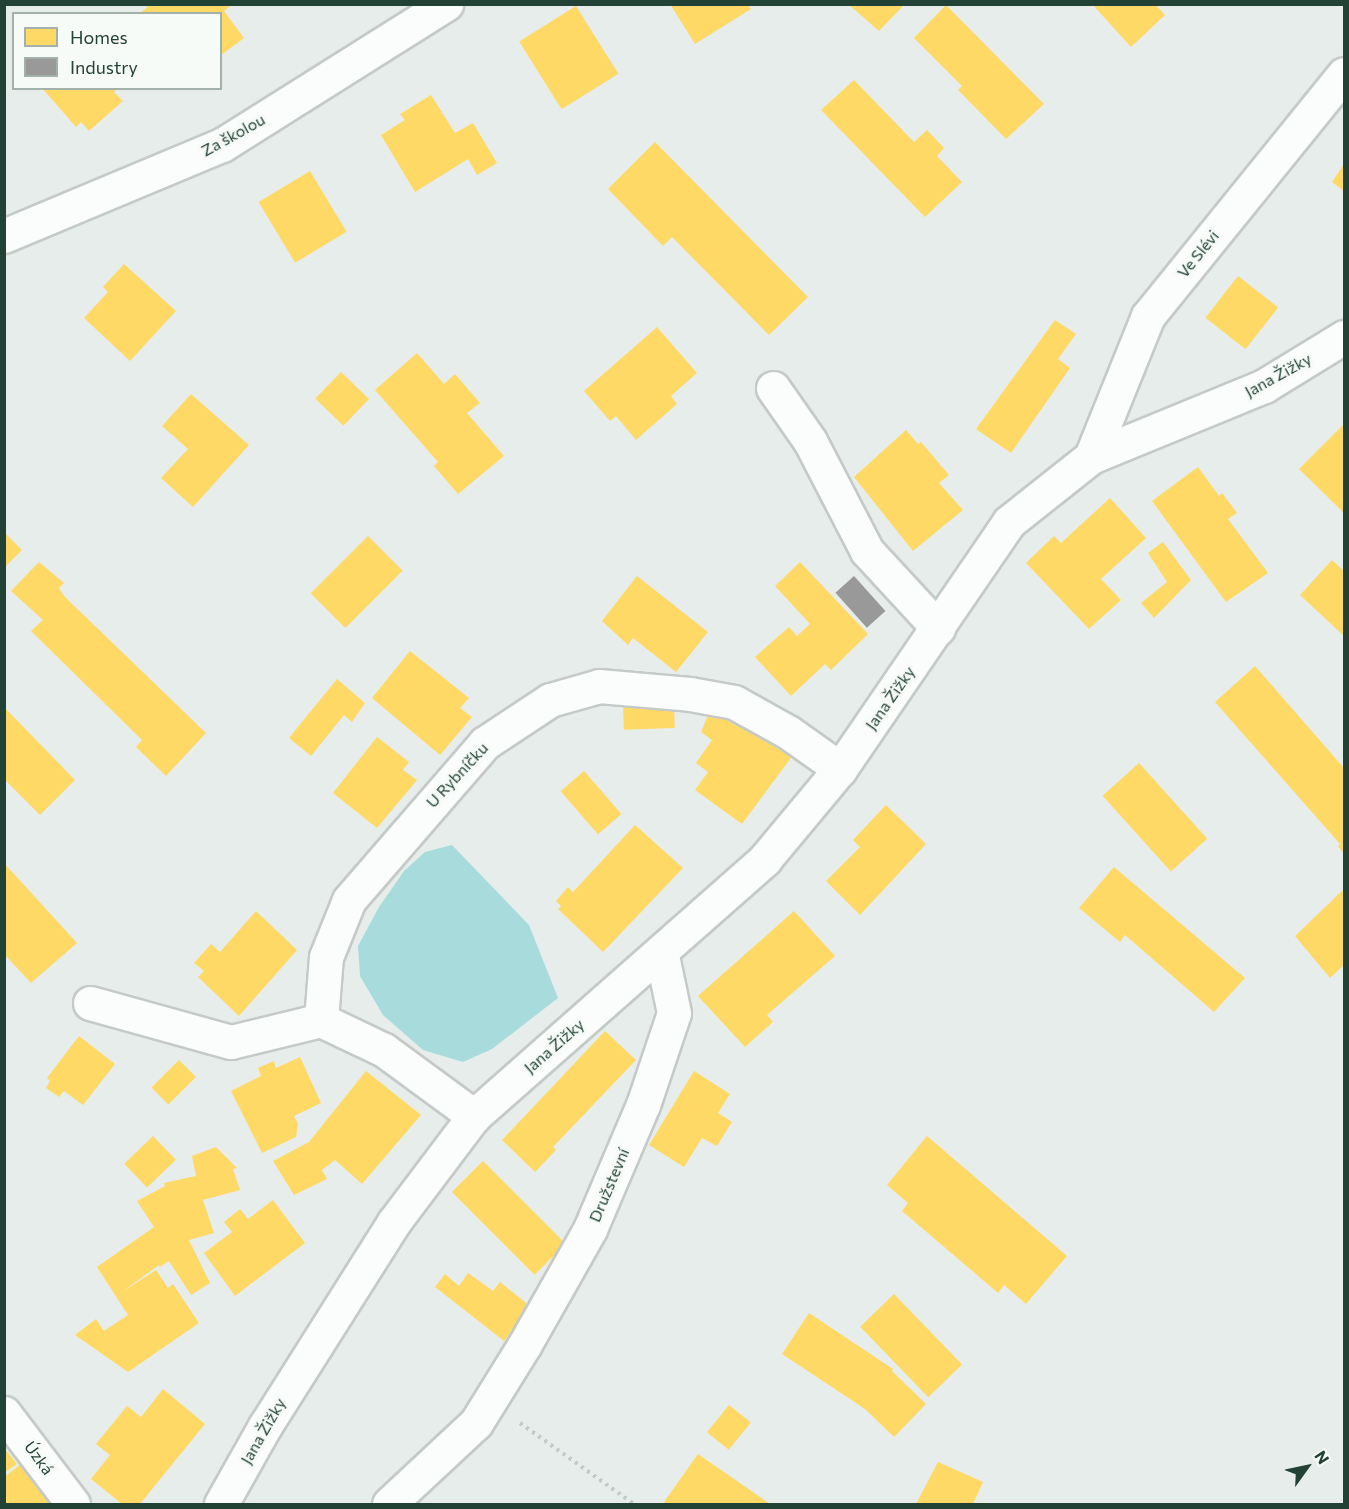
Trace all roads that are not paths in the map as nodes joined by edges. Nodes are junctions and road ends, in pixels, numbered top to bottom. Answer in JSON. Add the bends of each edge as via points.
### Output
{"nodes":[{"id":1,"x":446,"y":4,"type":"edge"},
{"id":2,"x":1344,"y":74,"type":"edge"},
{"id":3,"x":4,"y":236,"type":"edge"},
{"id":4,"x":1344,"y":337,"type":"edge"},
{"id":5,"x":773,"y":388,"type":"dead end"},
{"id":6,"x":1091,"y":457,"type":"junction"},
{"id":7,"x":938,"y":628,"type":"junction"},
{"id":8,"x":840,"y":769,"type":"junction"},
{"id":9,"x":661,"y":951,"type":"junction"},
{"id":10,"x":90,"y":1003,"type":"dead end"},
{"id":11,"x":321,"y":1020,"type":"junction"},
{"id":12,"x":474,"y":1116,"type":"junction"},
{"id":13,"x":4,"y":1413,"type":"edge"},
{"id":14,"x":73,"y":1504,"type":"edge"},
{"id":15,"x":221,"y":1504,"type":"edge"},
{"id":16,"x":389,"y":1504,"type":"edge"}],
"edges":[{"from":1,"to":3,"type":"street","name":"Za školou","via":[[222,145]]},
{"from":2,"to":6,"type":"street","name":"Ve Slévi","via":[[1148,316]]},
{"from":4,"to":6,"type":"street","name":"Jana Žižky","via":[[1264,386]]},
{"from":5,"to":7,"type":"street","via":[[810,441],[867,551]]},
{"from":6,"to":7,"type":"street","name":"Jana Žižky","via":[[1009,522]]},
{"from":7,"to":8,"type":"street","name":"Jana Žižky"},
{"from":8,"to":9,"type":"street","name":"Jana Žižky","via":[[765,859]]},
{"from":8,"to":11,"type":"street","name":"U Rybníčku","via":[[788,732],[734,702],[599,686],[550,700],[486,743],[349,900],[326,957]]},
{"from":9,"to":12,"type":"street","name":"Jana Žižky"},
{"from":9,"to":16,"type":"street","name":"Družstevní","via":[[674,1013],[643,1105],[590,1229],[476,1423]]},
{"from":10,"to":11,"type":"street","via":[[231,1042]]},
{"from":11,"to":12,"type":"street","via":[[384,1050]]},
{"from":12,"to":15,"type":"street","name":"Jana Žižky","via":[[394,1222],[265,1426]]},
{"from":13,"to":14,"type":"street","name":"Úzká"}]}
